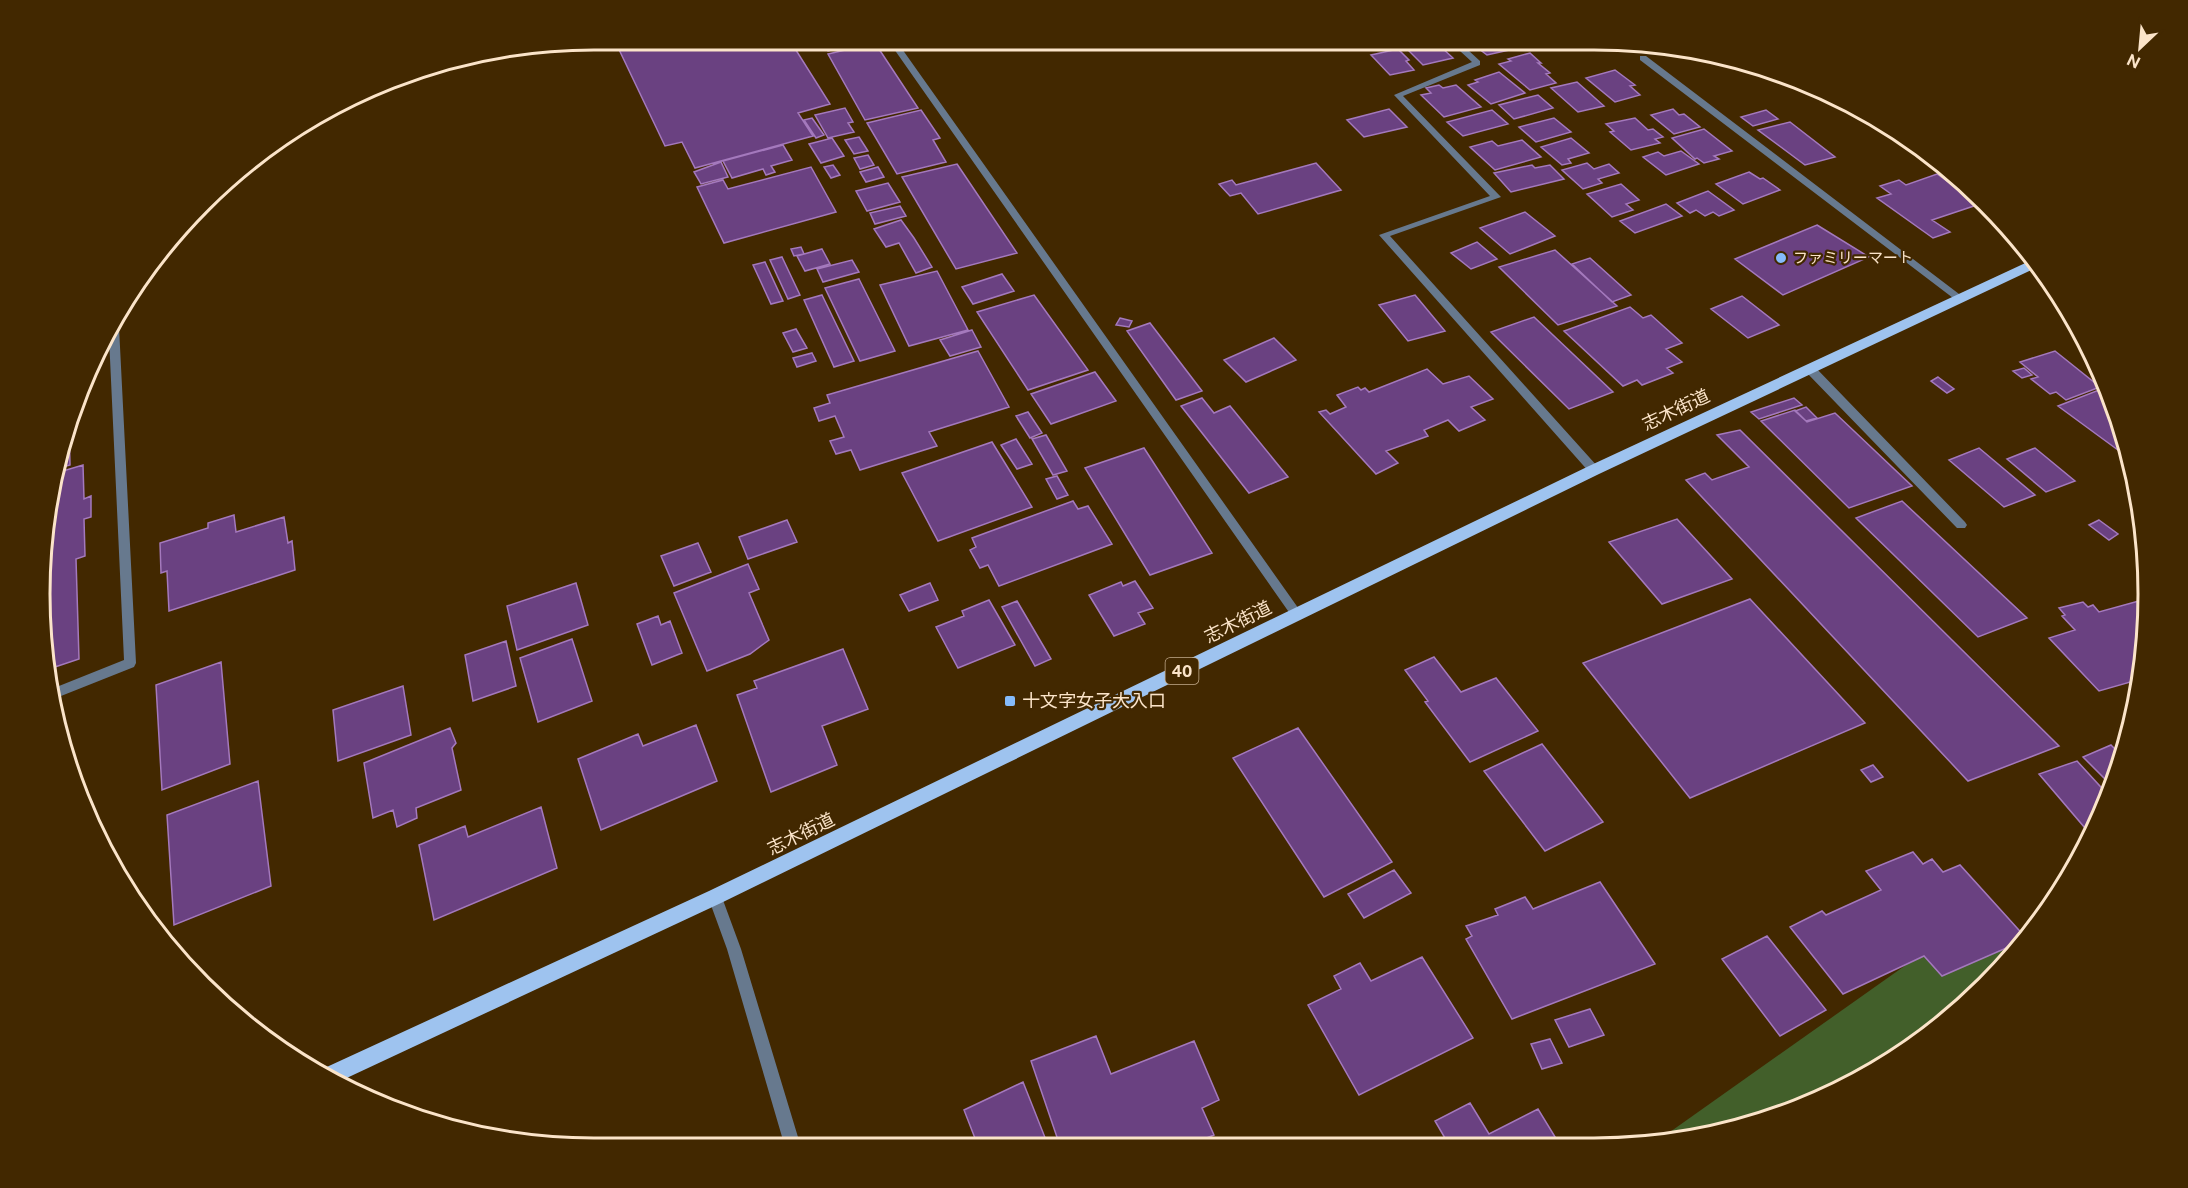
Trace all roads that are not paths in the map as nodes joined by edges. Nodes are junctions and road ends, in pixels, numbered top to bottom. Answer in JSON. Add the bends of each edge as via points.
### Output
{"nodes":[{"id":1,"x":899,"y":50,"type":"edge"},
{"id":2,"x":1463,"y":50,"type":"edge"},
{"id":3,"x":1643,"y":58,"type":"dead end"},
{"id":4,"x":2029,"y":266,"type":"edge"},
{"id":5,"x":1960,"y":299,"type":"junction"},
{"id":6,"x":114,"y":337,"type":"edge"},
{"id":7,"x":1811,"y":370,"type":"junction"},
{"id":8,"x":1594,"y":470,"type":"junction"},
{"id":9,"x":1961,"y":525,"type":"dead end"},
{"id":10,"x":1296,"y":615,"type":"junction"},
{"id":11,"x":59,"y":692,"type":"edge"},
{"id":12,"x":715,"y":897,"type":"junction"},
{"id":13,"x":336,"y":1073,"type":"edge"},
{"id":14,"x":790,"y":1138,"type":"edge"}],
"edges":[{"from":1,"to":10,"type":"street"},
{"from":2,"to":8,"type":"street","via":[[1477,63],[1398,95],[1496,196],[1384,235]]},
{"from":3,"to":5,"type":"street"},
{"from":4,"to":5,"type":"main road","name":"志木街道","number":"40"},
{"from":5,"to":7,"type":"main road","name":"志木街道","number":"40"},
{"from":6,"to":11,"type":"street","via":[[130,663]]},
{"from":7,"to":8,"type":"main road","name":"志木街道","number":"40"},
{"from":7,"to":9,"type":"street"},
{"from":8,"to":10,"type":"main road","name":"志木街道","number":"40"},
{"from":10,"to":12,"type":"main road","name":"志木街道","number":"40"},
{"from":12,"to":13,"type":"main road","name":"志木街道","number":"40"},
{"from":12,"to":14,"type":"street"}]}
